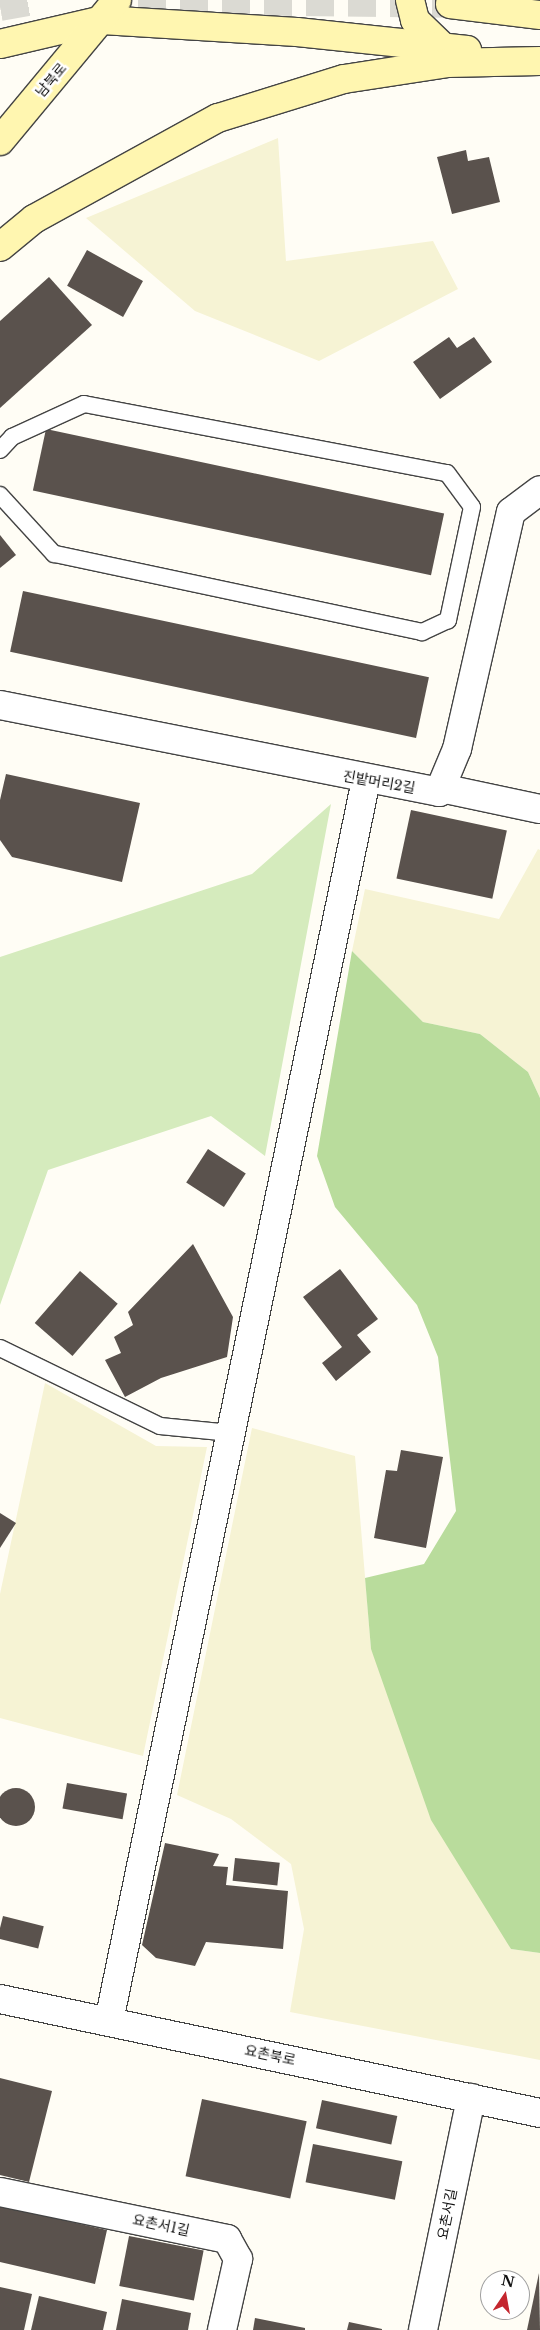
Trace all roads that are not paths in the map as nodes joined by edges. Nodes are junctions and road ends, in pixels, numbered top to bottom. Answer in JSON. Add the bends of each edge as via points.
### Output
{"nodes":[{"id":1,"x":410,"y":0,"type":"edge"},
{"id":2,"x":450,"y":4,"type":"dead end"},
{"id":3,"x":109,"y":10,"type":"edge"},
{"id":4,"x":540,"y":15,"type":"edge"},
{"id":5,"x":0,"y":44,"type":"edge"},
{"id":6,"x":444,"y":48,"type":"junction"},
{"id":7,"x":540,"y":60,"type":"edge"},
{"id":8,"x":0,"y":141,"type":"edge"},
{"id":9,"x":0,"y":247,"type":"edge"},
{"id":10,"x":0,"y":450,"type":"edge"},
{"id":11,"x":540,"y":490,"type":"edge"},
{"id":12,"x":0,"y":495,"type":"edge"},
{"id":13,"x":0,"y":704,"type":"edge"},
{"id":14,"x":366,"y":780,"type":"junction"},
{"id":15,"x":441,"y":788,"type":"junction"},
{"id":16,"x":540,"y":809,"type":"edge"},
{"id":17,"x":0,"y":1348,"type":"edge"},
{"id":18,"x":231,"y":1433,"type":"junction"},
{"id":19,"x":0,"y":1999,"type":"edge"},
{"id":20,"x":109,"y":2021,"type":"junction"},
{"id":21,"x":471,"y":2098,"type":"junction"},
{"id":22,"x":540,"y":2112,"type":"edge"},
{"id":23,"x":0,"y":2192,"type":"edge"},
{"id":24,"x":222,"y":2330,"type":"edge"},
{"id":25,"x":423,"y":2330,"type":"edge"}],
"edges":[{"from":1,"to":6,"type":"main road","via":[[415,20]]},
{"from":2,"to":4,"type":"main road"},
{"from":3,"to":5,"type":"main road"},
{"from":3,"to":6,"type":"main road"},
{"from":3,"to":8,"type":"main road","name":"남북로"},
{"from":6,"to":7,"type":"main road"},
{"from":7,"to":9,"type":"main road","via":[[447,63],[344,79],[218,118],[34,219]]},
{"from":10,"to":12,"type":"lane","via":[[12,437],[84,404],[447,473],[472,507],[448,620],[422,632],[54,554]]},
{"from":11,"to":15,"type":"street","via":[[511,512],[457,749]]},
{"from":13,"to":14,"type":"street","name":"진밭머리2길"},
{"from":14,"to":15,"type":"street","name":"진밭머리2길","via":[[439,792]]},
{"from":14,"to":18,"type":"street"},
{"from":15,"to":16,"type":"street"},
{"from":17,"to":18,"type":"lane","via":[[160,1426]]},
{"from":18,"to":20,"type":"street"},
{"from":19,"to":20,"type":"street","name":"요촌북로"},
{"from":20,"to":21,"type":"street","name":"요촌북로"},
{"from":21,"to":22,"type":"street","name":"요촌북로"},
{"from":21,"to":25,"type":"street","name":"요촌서길"},
{"from":23,"to":24,"type":"street","name":"요촌서1길","via":[[228,2238],[238,2259]]}]}
